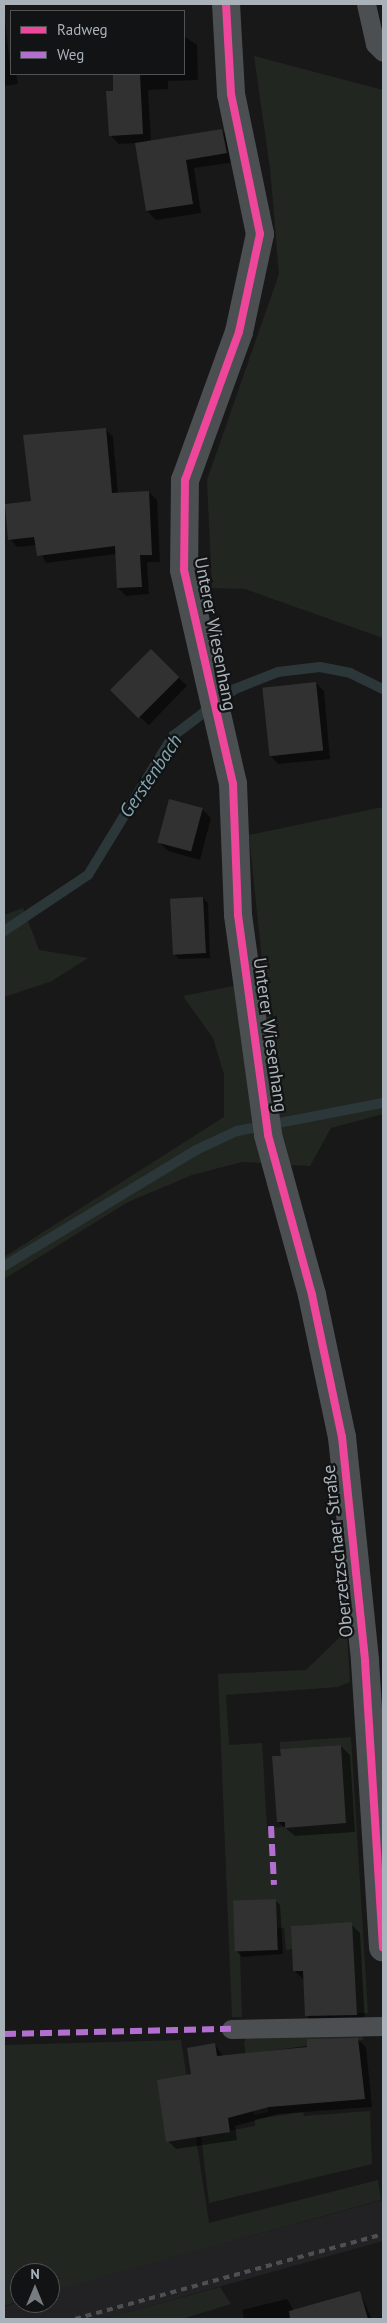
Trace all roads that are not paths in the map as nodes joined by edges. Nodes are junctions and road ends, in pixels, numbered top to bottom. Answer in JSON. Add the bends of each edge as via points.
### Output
{"nodes":[{"id":1,"x":226,"y":4,"type":"edge"},
{"id":2,"x":366,"y":4,"type":"edge"},
{"id":3,"x":383,"y":52,"type":"edge"},
{"id":4,"x":271,"y":1148,"type":"joint"},
{"id":5,"x":383,"y":1947,"type":"edge"},
{"id":6,"x":383,"y":2026,"type":"edge"},
{"id":7,"x":231,"y":2029,"type":"dead end"}],
"edges":[{"from":1,"to":4,"type":"street","name":"Unterer Wiesenhang","via":[[231,94],[260,234],[239,332],[185,480],[184,570],[233,784],[238,915]]},
{"from":2,"to":3,"type":"lane","via":[[375,44]]},
{"from":4,"to":5,"type":"street","name":"Oberzetzschaer Straße","via":[[312,1295],[342,1437],[365,1662]]},
{"from":6,"to":7,"type":"lane"}]}
